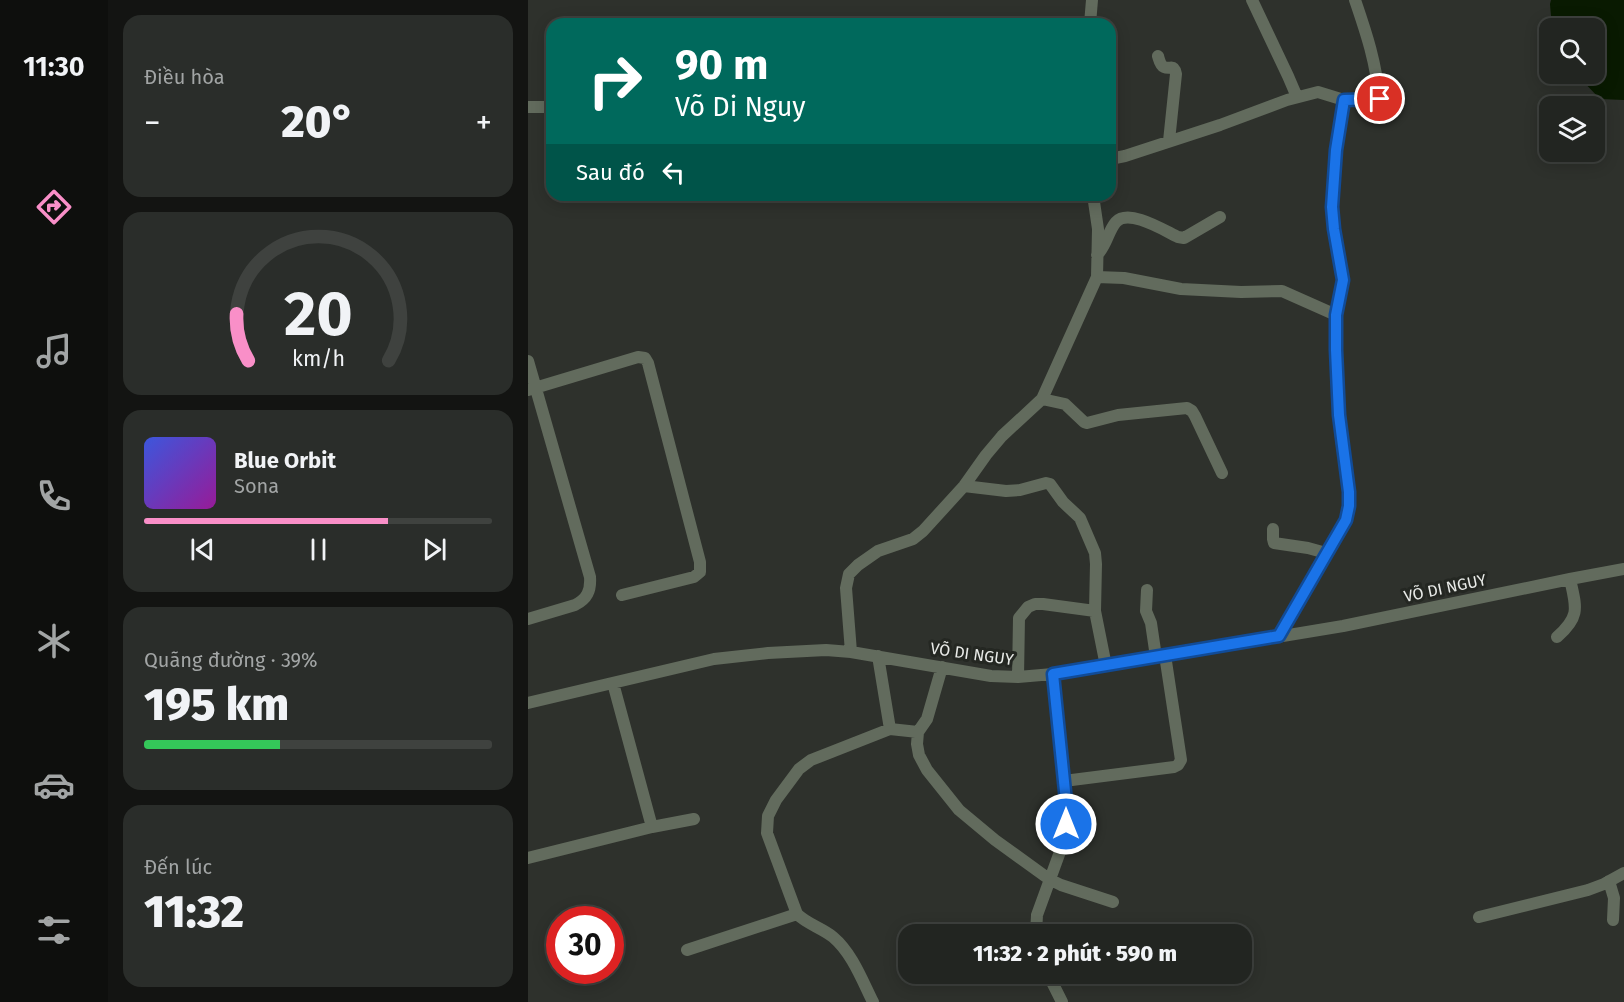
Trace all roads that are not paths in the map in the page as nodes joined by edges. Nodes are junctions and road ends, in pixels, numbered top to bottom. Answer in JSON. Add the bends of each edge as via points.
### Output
{"nodes":[{"id":1,"x":1092,"y":0,"type":"edge"},
{"id":2,"x":1251,"y":0,"type":"edge"},
{"id":3,"x":1355,"y":0,"type":"edge"},
{"id":4,"x":1090,"y":18,"type":"edge"},
{"id":5,"x":1158,"y":56,"type":"dead end"},
{"id":6,"x":1297,"y":97,"type":"junction"},
{"id":7,"x":1344,"y":100,"type":"junction"},
{"id":8,"x":528,"y":107,"type":"edge"},
{"id":9,"x":546,"y":107,"type":"edge"},
{"id":10,"x":1169,"y":141,"type":"junction"},
{"id":11,"x":1116,"y":158,"type":"edge"},
{"id":12,"x":1094,"y":201,"type":"edge"},
{"id":13,"x":1220,"y":217,"type":"dead end"},
{"id":14,"x":1097,"y":255,"type":"junction"},
{"id":15,"x":1096,"y":277,"type":"junction"},
{"id":16,"x":1336,"y":315,"type":"junction"},
{"id":17,"x":528,"y":361,"type":"edge"},
{"id":18,"x":532,"y":389,"type":"edge"},
{"id":19,"x":1042,"y":399,"type":"junction"},
{"id":20,"x":1222,"y":473,"type":"dead end"},
{"id":21,"x":964,"y":486,"type":"junction"},
{"id":22,"x":1273,"y":529,"type":"dead end"},
{"id":23,"x":1326,"y":553,"type":"junction"},
{"id":24,"x":1623,"y":573,"type":"edge"},
{"id":25,"x":1570,"y":579,"type":"junction"},
{"id":26,"x":1147,"y":590,"type":"dead end"},
{"id":27,"x":622,"y":594,"type":"dead end"},
{"id":28,"x":1095,"y":611,"type":"junction"},
{"id":29,"x":528,"y":619,"type":"edge"},
{"id":30,"x":1279,"y":636,"type":"junction"},
{"id":31,"x":1557,"y":637,"type":"dead end"},
{"id":32,"x":851,"y":652,"type":"junction"},
{"id":33,"x":878,"y":656,"type":"junction"},
{"id":34,"x":1161,"y":656,"type":"junction"},
{"id":35,"x":1106,"y":666,"type":"junction"},
{"id":36,"x":942,"y":667,"type":"junction"},
{"id":37,"x":1053,"y":674,"type":"junction"},
{"id":38,"x":1018,"y":677,"type":"junction"},
{"id":39,"x":613,"y":683,"type":"junction"},
{"id":40,"x":528,"y":703,"type":"edge"},
{"id":41,"x":890,"y":729,"type":"junction"},
{"id":42,"x":918,"y":732,"type":"junction"},
{"id":43,"x":1064,"y":781,"type":"junction"},
{"id":44,"x":694,"y":819,"type":"dead end"},
{"id":45,"x":652,"y":827,"type":"junction"},
{"id":46,"x":528,"y":858,"type":"edge"},
{"id":47,"x":1624,"y":873,"type":"edge"},
{"id":48,"x":1049,"y":879,"type":"junction"},
{"id":49,"x":1609,"y":881,"type":"junction"},
{"id":50,"x":1113,"y":902,"type":"dead end"},
{"id":51,"x":797,"y":914,"type":"junction"},
{"id":52,"x":1479,"y":917,"type":"dead end"},
{"id":53,"x":1613,"y":920,"type":"dead end"},
{"id":54,"x":1037,"y":924,"type":"edge"},
{"id":55,"x":687,"y":950,"type":"dead end"},
{"id":56,"x":1053,"y":984,"type":"edge"},
{"id":57,"x":873,"y":1002,"type":"edge"},
{"id":58,"x":1062,"y":1002,"type":"edge"}],
"edges":[{"from":1,"to":4,"type":"street"},
{"from":2,"to":6,"type":"street"},
{"from":3,"to":7,"type":"street","via":[[1373,59],[1380,99]]},
{"from":5,"to":10,"type":"street","via":[[1163,66],[1173,67],[1176,74]]},
{"from":6,"to":7,"type":"street","via":[[1318,92]]},
{"from":6,"to":10,"type":"street"},
{"from":7,"to":16,"type":"street","via":[[1332,188],[1343,280]]},
{"from":8,"to":9,"type":"street"},
{"from":10,"to":11,"type":"street"},
{"from":12,"to":14,"type":"street"},
{"from":13,"to":14,"type":"street","via":[[1184,238],[1143,221],[1122,218]]},
{"from":14,"to":15,"type":"street"},
{"from":15,"to":16,"type":"street","via":[[1181,289],[1282,291]]},
{"from":15,"to":19,"type":"street"},
{"from":16,"to":23,"type":"street","via":[[1338,403],[1349,506],[1346,520]]},
{"from":17,"to":18,"type":"street"},
{"from":18,"to":27,"type":"street","via":[[638,357],[648,363],[700,572],[694,578]]},
{"from":18,"to":29,"type":"street","via":[[590,584],[581,602]]},
{"from":19,"to":20,"type":"street","via":[[1065,404],[1087,423],[1118,415],[1187,408],[1195,416]]},
{"from":19,"to":21,"type":"street","via":[[1002,436]]},
{"from":21,"to":28,"type":"street","via":[[1006,491],[1050,484],[1080,518],[1092,545],[1096,564]]},
{"from":21,"to":32,"type":"street","via":[[918,535],[878,551],[849,574],[846,588]]},
{"from":22,"to":23,"type":"street","via":[[1277,545]]},
{"from":23,"to":30,"type":"street"},
{"from":24,"to":25,"type":"street","name":"VÕ DI NGUY"},
{"from":25,"to":30,"type":"street","name":"VÕ DI NGUY"},
{"from":25,"to":31,"type":"street","via":[[1575,614],[1571,624]]},
{"from":26,"to":34,"type":"street","via":[[1146,611]]},
{"from":28,"to":35,"type":"street"},
{"from":28,"to":38,"type":"street","via":[[1035,604],[1024,611],[1019,618]]},
{"from":30,"to":34,"type":"street","name":"VÕ DI NGUY"},
{"from":32,"to":33,"type":"street","name":"VÕ DI NGUY"},
{"from":32,"to":39,"type":"street","name":"VÕ DI NGUY","via":[[723,657]]},
{"from":33,"to":36,"type":"street","name":"VÕ DI NGUY"},
{"from":33,"to":41,"type":"street"},
{"from":34,"to":35,"type":"street","name":"VÕ DI NGUY"},
{"from":34,"to":43,"type":"street","via":[[1181,760],[1178,765]]},
{"from":35,"to":37,"type":"street","name":"VÕ DI NGUY"},
{"from":36,"to":38,"type":"street","name":"VÕ DI NGUY"},
{"from":36,"to":42,"type":"street","via":[[927,719]]},
{"from":37,"to":38,"type":"street","name":"VÕ DI NGUY"},
{"from":37,"to":43,"type":"street"},
{"from":39,"to":40,"type":"street","name":"VÕ DI NGUY"},
{"from":39,"to":45,"type":"street"},
{"from":41,"to":42,"type":"street"},
{"from":41,"to":51,"type":"street","via":[[811,760],[799,769],[768,816],[767,833]]},
{"from":42,"to":48,"type":"street","via":[[919,755],[959,810]]},
{"from":43,"to":48,"type":"street","via":[[1063,841]]},
{"from":44,"to":45,"type":"street"},
{"from":45,"to":46,"type":"street"},
{"from":47,"to":49,"type":"street"},
{"from":48,"to":50,"type":"street"},
{"from":48,"to":54,"type":"street"},
{"from":49,"to":52,"type":"street","via":[[1588,890]]},
{"from":49,"to":53,"type":"street","via":[[1614,898]]},
{"from":51,"to":55,"type":"street"},
{"from":51,"to":57,"type":"street","via":[[843,947]]},
{"from":56,"to":58,"type":"street"}]}
